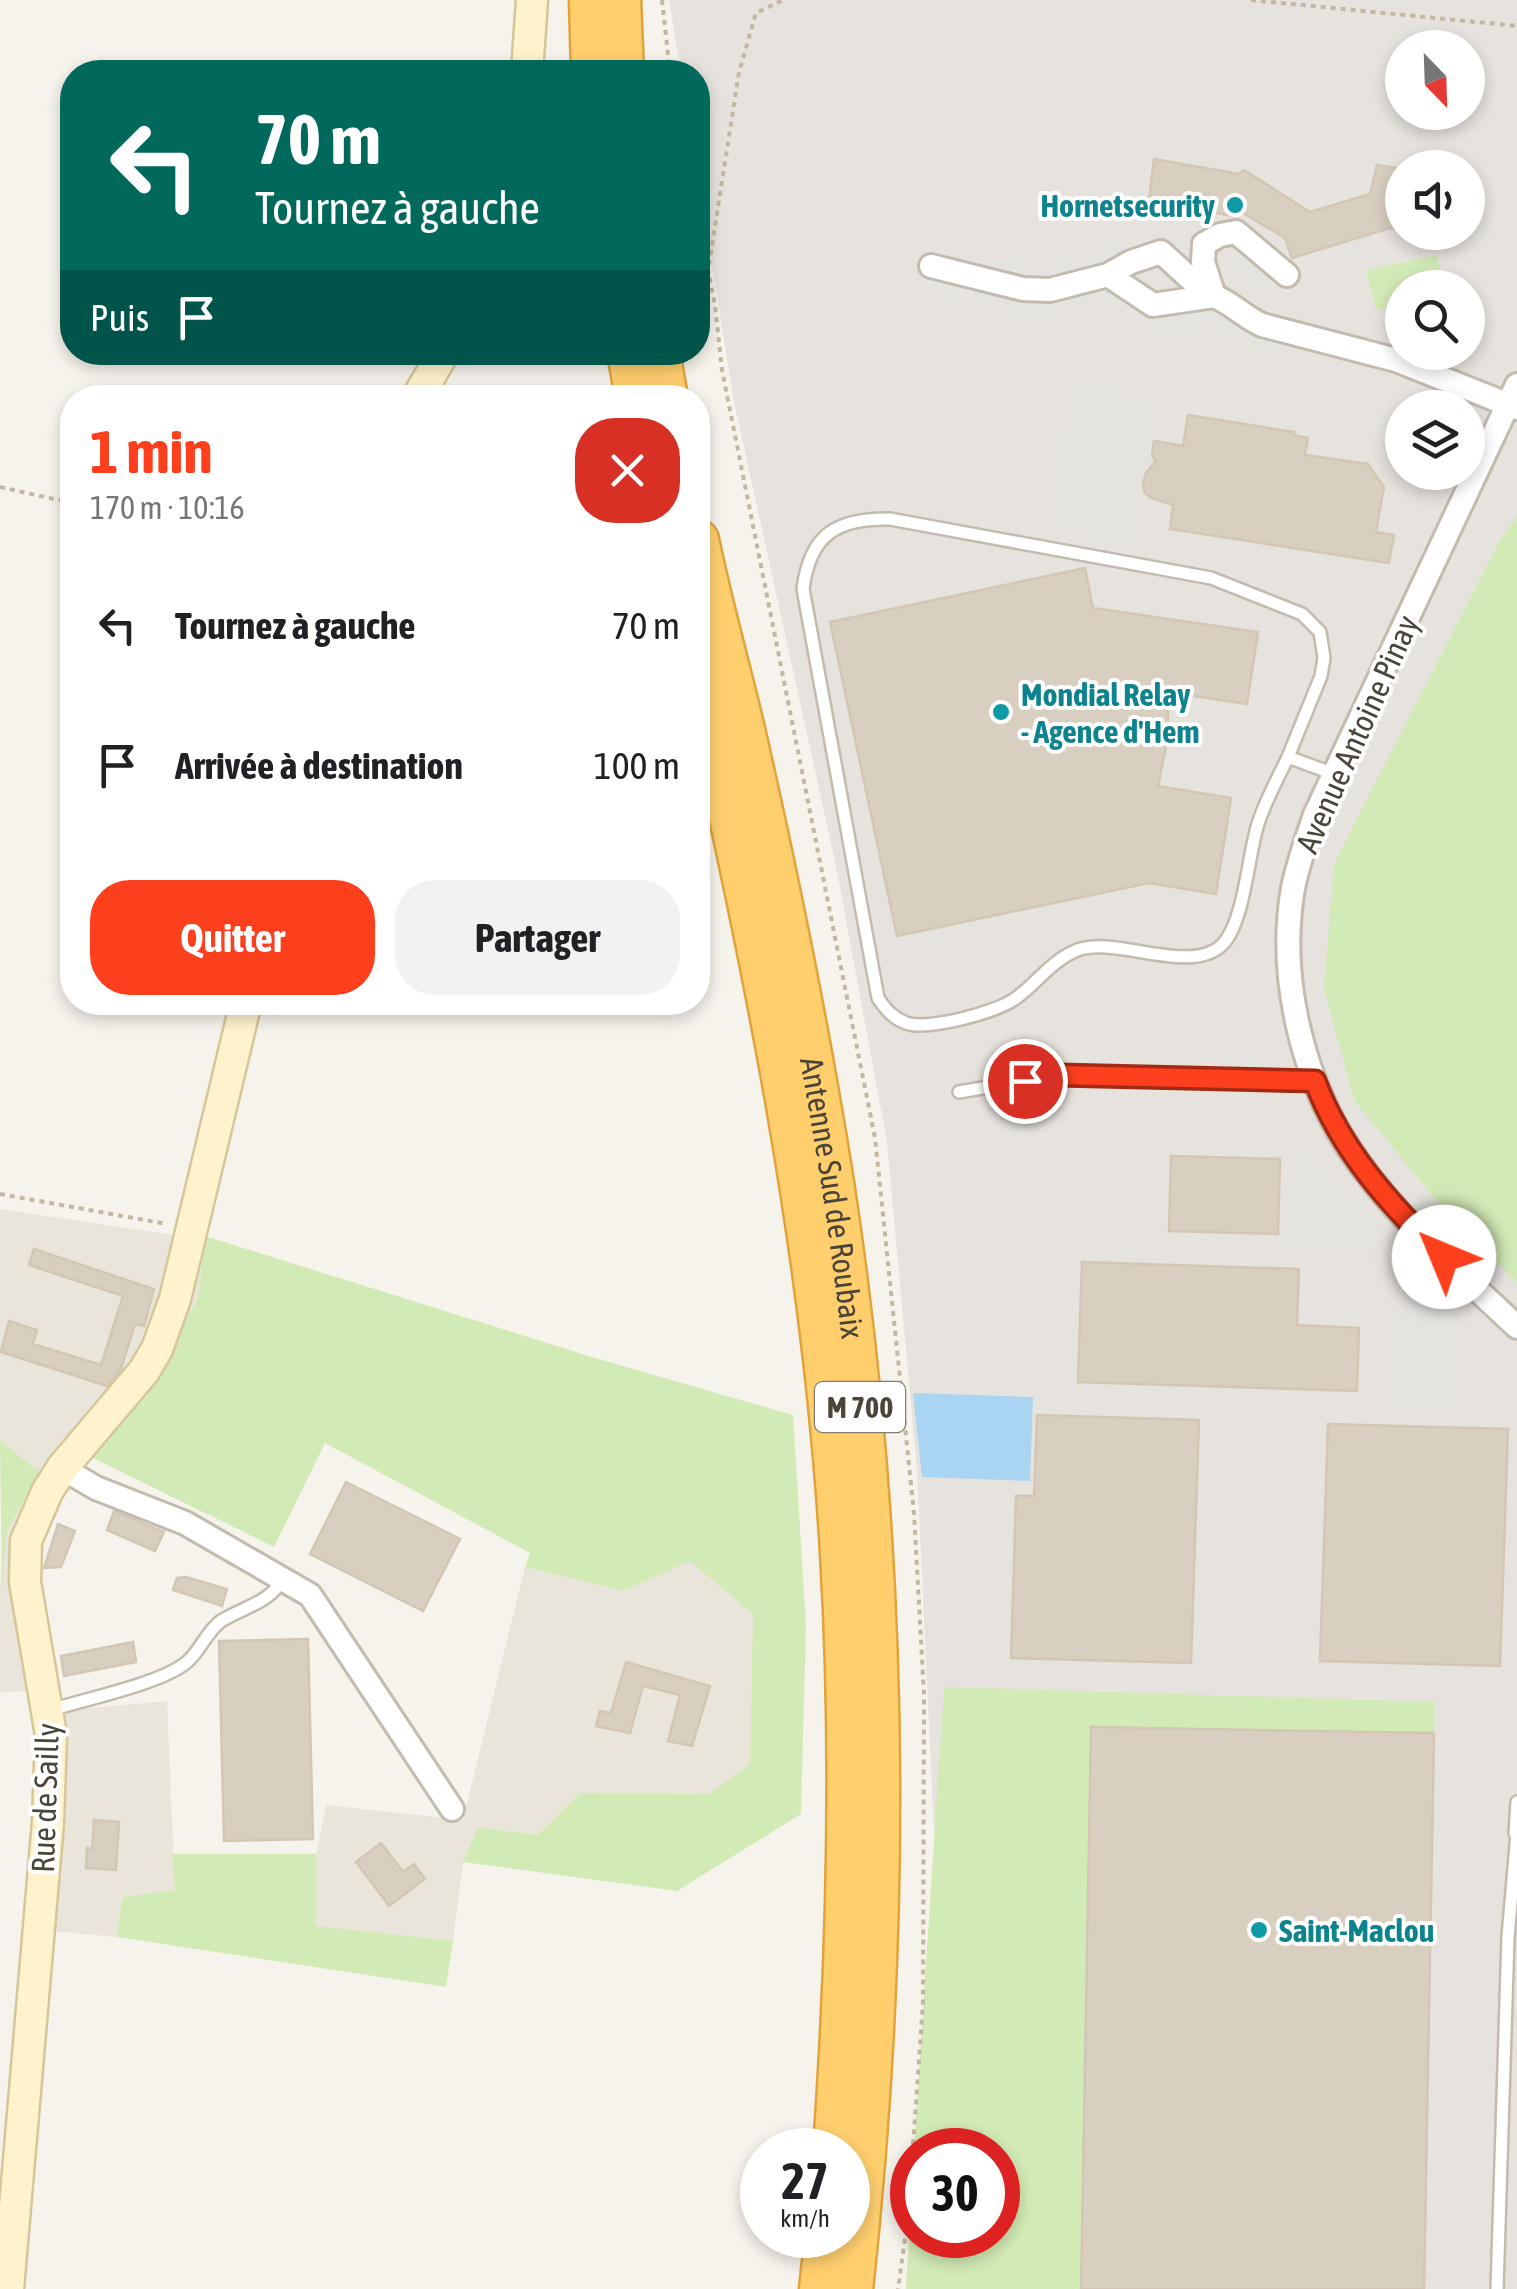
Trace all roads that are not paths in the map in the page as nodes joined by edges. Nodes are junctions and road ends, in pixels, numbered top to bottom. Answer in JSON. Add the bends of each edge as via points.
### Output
{"nodes":[{"id":1,"x":532,"y":0,"type":"edge"},
{"id":2,"x":590,"y":0,"type":"edge"},
{"id":3,"x":620,"y":0,"type":"edge"},
{"id":4,"x":528,"y":60,"type":"edge"},
{"id":5,"x":592,"y":60,"type":"edge"},
{"id":6,"x":622,"y":60,"type":"edge"},
{"id":7,"x":931,"y":266,"type":"dead end"},
{"id":8,"x":1108,"y":275,"type":"junction"},
{"id":9,"x":1287,"y":275,"type":"dead end"},
{"id":10,"x":1214,"y":296,"type":"junction"},
{"id":11,"x":1514,"y":400,"type":"edge"},
{"id":12,"x":710,"y":590,"type":"edge"},
{"id":13,"x":710,"y":727,"type":"edge"},
{"id":14,"x":1288,"y":757,"type":"junction"},
{"id":15,"x":1334,"y":774,"type":"junction"},
{"id":16,"x":243,"y":1015,"type":"edge"},
{"id":17,"x":1315,"y":1081,"type":"junction"},
{"id":18,"x":959,"y":1092,"type":"dead end"},
{"id":19,"x":1517,"y":1327,"type":"edge"},
{"id":20,"x":62,"y":1468,"type":"junction"},
{"id":21,"x":283,"y":1579,"type":"junction"},
{"id":22,"x":48,"y":1710,"type":"junction"},
{"id":23,"x":1517,"y":1802,"type":"edge"},
{"id":24,"x":452,"y":1809,"type":"dead end"},
{"id":25,"x":1516,"y":1833,"type":"edge"},
{"id":26,"x":872,"y":2046,"type":"junction"},
{"id":27,"x":835,"y":2128,"type":"edge"},
{"id":28,"x":823,"y":2258,"type":"edge"},
{"id":29,"x":8,"y":2289,"type":"edge"},
{"id":30,"x":820,"y":2289,"type":"edge"},
{"id":31,"x":852,"y":2289,"type":"edge"},
{"id":32,"x":870,"y":2289,"type":"edge"},
{"id":33,"x":1498,"y":2289,"type":"edge"}],
"edges":[{"from":1,"to":4,"type":"street"},
{"from":2,"to":5,"type":"highway"},
{"from":3,"to":6,"type":"highway"},
{"from":7,"to":8,"type":"street","via":[[1024,289],[1050,290]]},
{"from":8,"to":10,"type":"street","via":[[1153,305]]},
{"from":8,"to":10,"type":"street","via":[[1160,252]]},
{"from":9,"to":10,"type":"street","via":[[1236,232],[1220,234],[1204,244]]},
{"from":10,"to":11,"type":"street","via":[[1262,325]]},
{"from":11,"to":15,"type":"street","name":"Avenue Antoine Pinay"},
{"from":12,"to":26,"type":"highway","name":"Antenne Sud de Roubaix","number":"M 700","via":[[816,1085],[851,1321],[870,1523],[878,1718]]},
{"from":13,"to":27,"type":"highway","name":"Antenne Sud de Roubaix","number":"M 700","via":[[797,1160],[838,1515],[848,1855]]},
{"from":14,"to":14,"type":"lane","via":[[1324,658],[1320,632],[1302,614],[1211,578],[890,519],[860,518],[839,526],[815,545],[806,565],[804,589],[878,998],[908,1024],[926,1026],[1000,1008],[1082,948],[1195,956],[1220,948],[1233,927],[1258,826]]},
{"from":14,"to":15,"type":"lane"},
{"from":15,"to":17,"type":"street","name":"Avenue Antoine Pinay","via":[[1302,852],[1292,908],[1293,987]]},
{"from":16,"to":20,"type":"street","name":"Rue de Sailly","via":[[193,1230],[157,1349]]},
{"from":17,"to":18,"type":"lane","via":[[1058,1075]]},
{"from":17,"to":19,"type":"street","name":"Avenue Antoine Pinay","via":[[1341,1135],[1376,1184]]},
{"from":20,"to":21,"type":"street","via":[[186,1522]]},
{"from":20,"to":22,"type":"street","name":"Rue de Sailly","via":[[34,1518],[24,1562]]},
{"from":21,"to":22,"type":"lane","via":[[273,1596],[211,1628],[187,1662],[155,1680]]},
{"from":21,"to":24,"type":"street","via":[[310,1594]]},
{"from":22,"to":29,"type":"street","name":"Rue de Sailly","via":[[48,1822]]},
{"from":23,"to":25,"type":"lane"},
{"from":25,"to":33,"type":"lane"},
{"from":26,"to":31,"type":"highway","name":"Antenne Sud de Roubaix","number":"M 700"},
{"from":26,"to":32,"type":"highway","via":[[884,2134]]},
{"from":28,"to":30,"type":"highway"}]}
